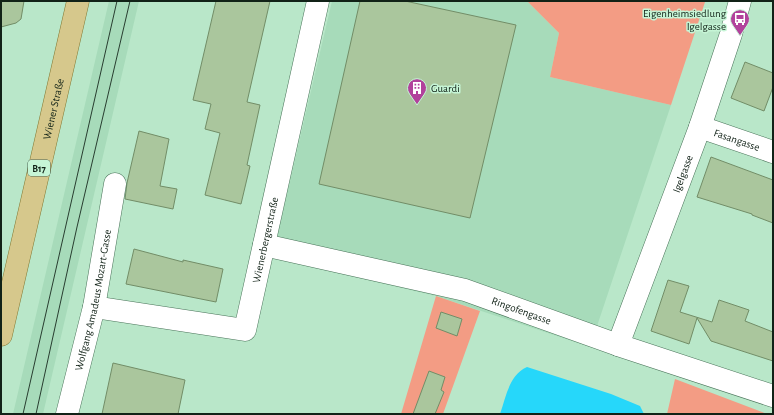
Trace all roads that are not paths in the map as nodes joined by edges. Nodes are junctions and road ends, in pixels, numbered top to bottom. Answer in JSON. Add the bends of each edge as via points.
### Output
{"nodes":[{"id":1,"x":78,"y":1,"type":"edge"},
{"id":2,"x":318,"y":1,"type":"edge"},
{"id":3,"x":740,"y":1,"type":"edge"},
{"id":4,"x":700,"y":127,"type":"junction"},
{"id":5,"x":773,"y":152,"type":"edge"},
{"id":6,"x":116,"y":184,"type":"dead end"},
{"id":7,"x":264,"y":245,"type":"junction"},
{"id":8,"x":94,"y":307,"type":"junction"},
{"id":9,"x":1,"y":335,"type":"edge"},
{"id":10,"x":618,"y":345,"type":"junction"},
{"id":11,"x":773,"y":396,"type":"edge"},
{"id":12,"x":67,"y":414,"type":"edge"}],
"edges":[{"from":1,"to":9,"type":"main road","name":"Wiener Straße","number":"B17"},
{"from":2,"to":7,"type":"street","name":"Wienerbergerstraße"},
{"from":3,"to":4,"type":"street","name":"Igelgasse"},
{"from":4,"to":5,"type":"street","name":"Fasangasse"},
{"from":4,"to":10,"type":"street","name":"Igelgasse"},
{"from":6,"to":8,"type":"street","name":"Wolfgang Amadeus Mozart-Gasse"},
{"from":7,"to":8,"type":"street","name":"Wienerbergerstraße","via":[[245,330]]},
{"from":7,"to":10,"type":"street","name":"Ringofengasse","via":[[465,290]]},
{"from":8,"to":12,"type":"street","name":"Wolfgang Amadeus Mozart-Gasse"},
{"from":10,"to":11,"type":"street","name":"Ringofengasse"}]}
